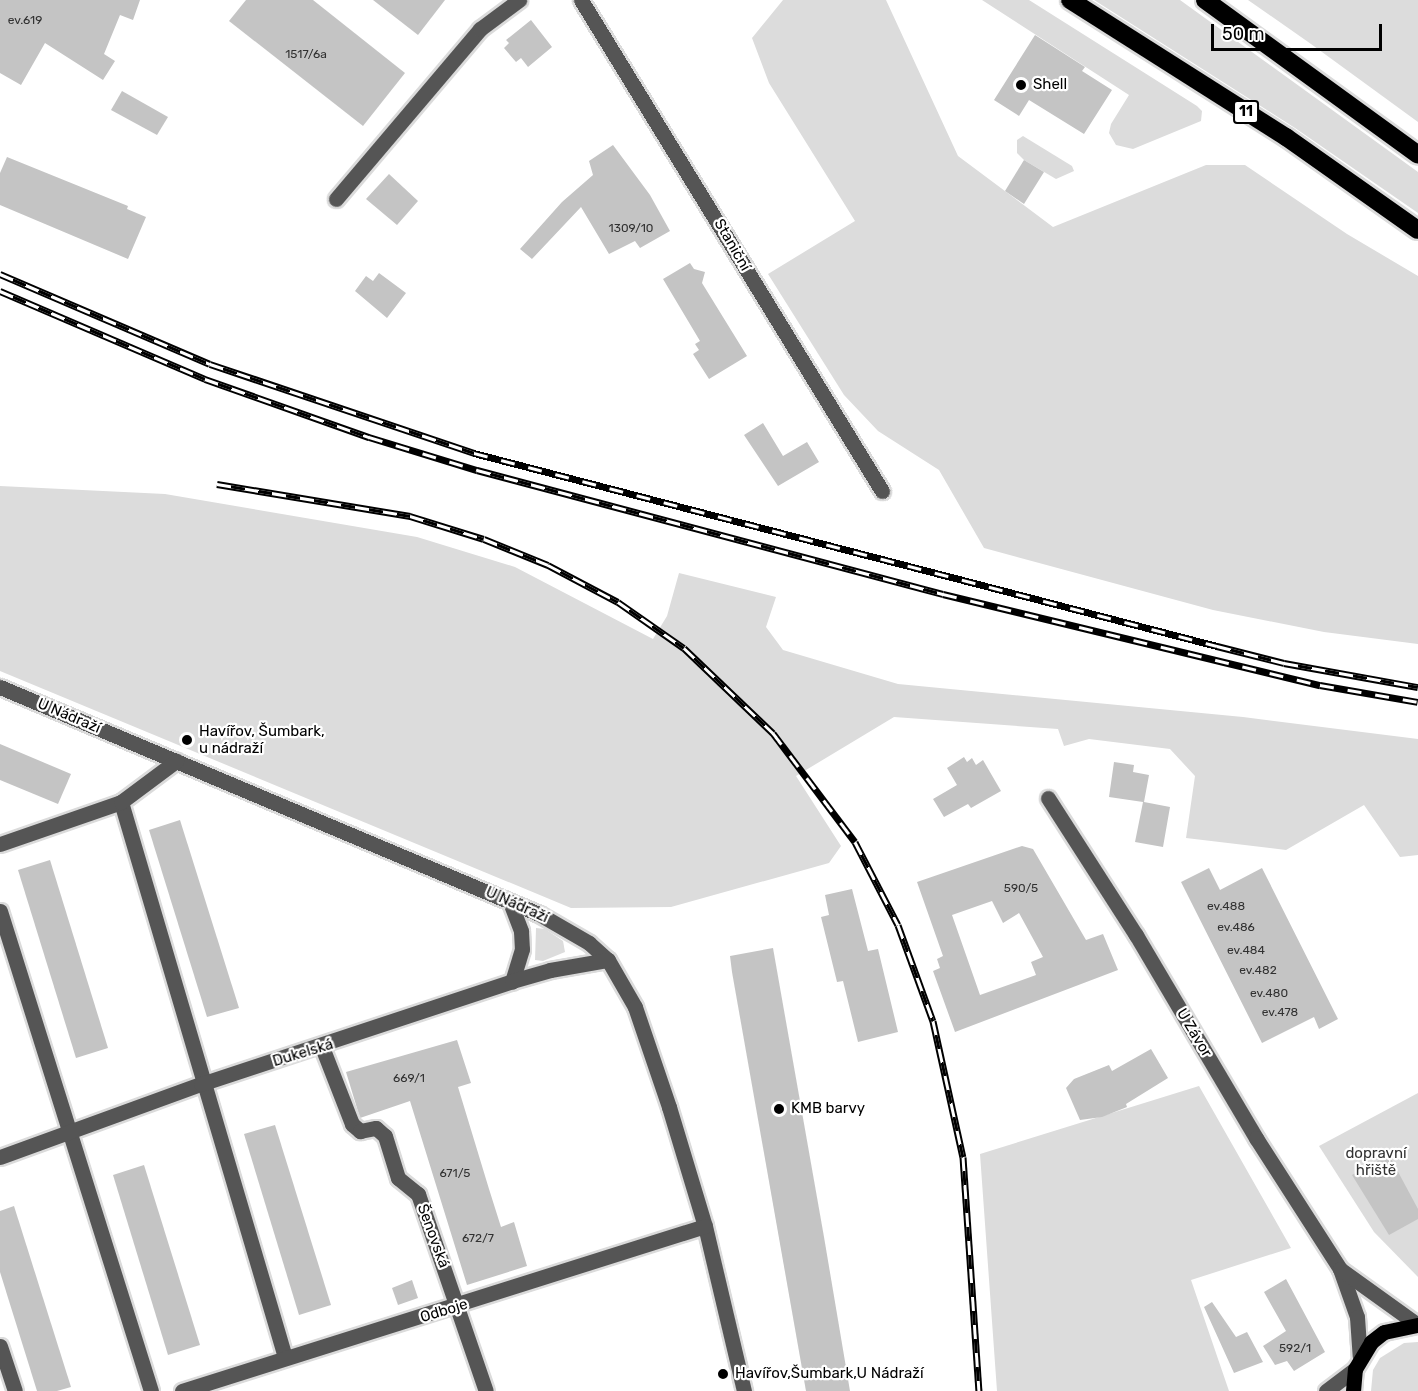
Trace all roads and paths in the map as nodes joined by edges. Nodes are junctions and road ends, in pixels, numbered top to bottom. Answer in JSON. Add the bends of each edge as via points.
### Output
{"nodes":[{"id":1,"x":519,"y":0,"type":"edge"},
{"id":2,"x":581,"y":0,"type":"edge"},
{"id":3,"x":1070,"y":0,"type":"edge"},
{"id":4,"x":1205,"y":0,"type":"edge"},
{"id":5,"x":1418,"y":155,"type":"edge"},
{"id":6,"x":336,"y":199,"type":"dead end"},
{"id":7,"x":1418,"y":230,"type":"edge"},
{"id":8,"x":882,"y":492,"type":"dead end"},
{"id":9,"x":0,"y":687,"type":"edge"},
{"id":10,"x":176,"y":761,"type":"junction"},
{"id":11,"x":1048,"y":798,"type":"dead end"},
{"id":12,"x":121,"y":802,"type":"junction"},
{"id":13,"x":0,"y":844,"type":"edge"},
{"id":14,"x":510,"y":902,"type":"junction"},
{"id":15,"x":0,"y":911,"type":"edge"},
{"id":16,"x":608,"y":960,"type":"junction"},
{"id":17,"x":512,"y":981,"type":"junction"},
{"id":18,"x":322,"y":1047,"type":"junction"},
{"id":19,"x":201,"y":1084,"type":"junction"},
{"id":20,"x":68,"y":1132,"type":"junction"},
{"id":21,"x":0,"y":1156,"type":"edge"},
{"id":22,"x":705,"y":1226,"type":"junction"},
{"id":23,"x":1340,"y":1269,"type":"junction"},
{"id":24,"x":459,"y":1307,"type":"junction"},
{"id":25,"x":1418,"y":1325,"type":"edge"},
{"id":26,"x":0,"y":1346,"type":"edge"},
{"id":27,"x":285,"y":1357,"type":"junction"},
{"id":28,"x":1357,"y":1362,"type":"junction"},
{"id":29,"x":15,"y":1391,"type":"edge"},
{"id":30,"x":151,"y":1391,"type":"edge"},
{"id":31,"x":182,"y":1391,"type":"edge"},
{"id":32,"x":486,"y":1391,"type":"edge"},
{"id":33,"x":744,"y":1391,"type":"edge"},
{"id":34,"x":1326,"y":1391,"type":"edge"},
{"id":35,"x":1353,"y":1391,"type":"edge"}],
"edges":[{"from":1,"to":6,"type":"street","via":[[480,29]]},
{"from":2,"to":8,"type":"street","name":"Staniční"},
{"from":3,"to":7,"type":"highway","number":"11","via":[[1286,138]]},
{"from":4,"to":5,"type":"highway"},
{"from":9,"to":10,"type":"street","name":"U Nádraží"},
{"from":10,"to":12,"type":"street"},
{"from":10,"to":14,"type":"street","name":"U Nádraží"},
{"from":11,"to":23,"type":"street","name":"U Závor"},
{"from":12,"to":13,"type":"street"},
{"from":12,"to":19,"type":"street"},
{"from":14,"to":16,"type":"street","name":"U Nádraží","via":[[566,928]]},
{"from":14,"to":17,"type":"street","via":[[520,924],[522,948]]},
{"from":15,"to":20,"type":"street"},
{"from":16,"to":17,"type":"street","name":"Dukelská"},
{"from":16,"to":22,"type":"street","name":"U Nádraží","via":[[635,1007]]},
{"from":17,"to":18,"type":"street","name":"Dukelská"},
{"from":18,"to":19,"type":"street","name":"Dukelská"},
{"from":18,"to":24,"type":"street","name":"Šenovská","via":[[352,1124],[360,1131],[376,1128],[385,1136],[398,1178],[418,1194]]},
{"from":19,"to":20,"type":"street","name":"Dukelská"},
{"from":19,"to":27,"type":"street"},
{"from":20,"to":21,"type":"street","name":"Dukelská"},
{"from":20,"to":30,"type":"street"},
{"from":22,"to":24,"type":"street","name":"Odboje"},
{"from":22,"to":33,"type":"street","name":"U Nádraží"},
{"from":23,"to":25,"type":"street","name":"U Závor"},
{"from":23,"to":28,"type":"street","name":"U Závor","via":[[1357,1317]]},
{"from":24,"to":27,"type":"street","name":"Odboje"},
{"from":24,"to":32,"type":"street","name":"Šenovská"},
{"from":25,"to":28,"type":"main road","via":[[1384,1332]]},
{"from":26,"to":29,"type":"street"},
{"from":27,"to":31,"type":"street","name":"Odboje"},
{"from":28,"to":34,"type":"street"},
{"from":28,"to":35,"type":"main road"}]}
